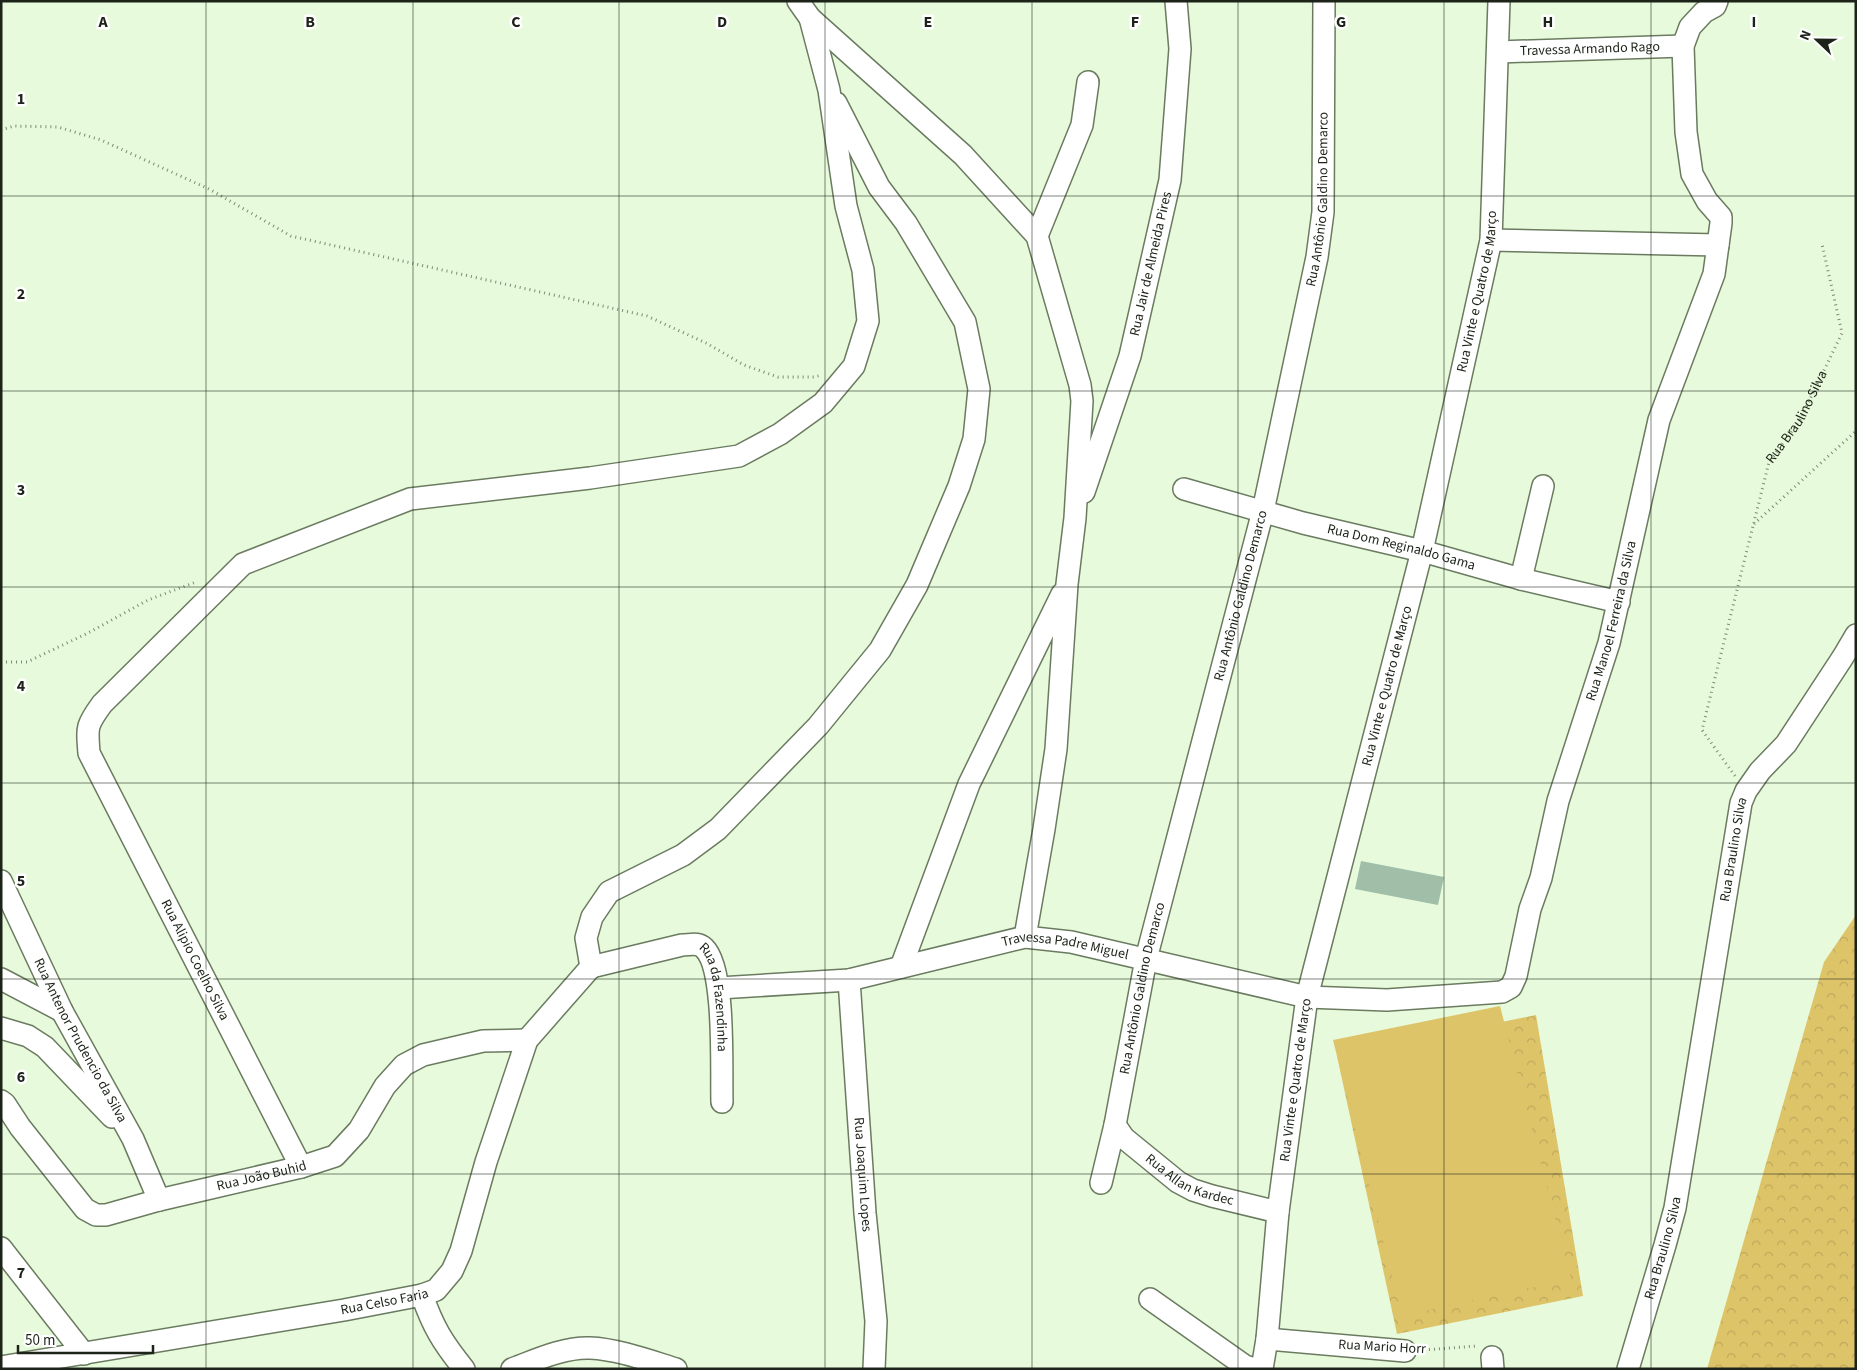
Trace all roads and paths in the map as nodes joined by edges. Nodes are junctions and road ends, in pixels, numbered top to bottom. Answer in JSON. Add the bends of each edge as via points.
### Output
{"nodes":[{"id":1,"x":1176,"y":1,"type":"edge"},
{"id":2,"x":1324,"y":1,"type":"edge"},
{"id":3,"x":1499,"y":1,"type":"edge"},
{"id":4,"x":1717,"y":1,"type":"edge"},
{"id":5,"x":804,"y":10,"type":"edge"},
{"id":6,"x":1683,"y":46,"type":"junction"},
{"id":7,"x":1498,"y":52,"type":"junction"},
{"id":8,"x":1088,"y":82,"type":"dead end"},
{"id":9,"x":829,"y":90,"type":"junction"},
{"id":10,"x":1,"y":130,"type":"edge"},
{"id":11,"x":1037,"y":236,"type":"junction"},
{"id":12,"x":1491,"y":240,"type":"junction"},
{"id":13,"x":1822,"y":244,"type":"dead end"},
{"id":14,"x":1718,"y":245,"type":"junction"},
{"id":15,"x":854,"y":366,"type":"junction"},
{"id":16,"x":1856,"y":431,"type":"edge"},
{"id":17,"x":1543,"y":486,"type":"dead end"},
{"id":18,"x":1184,"y":489,"type":"dead end"},
{"id":19,"x":1263,"y":511,"type":"junction"},
{"id":20,"x":1075,"y":518,"type":"junction"},
{"id":21,"x":1753,"y":525,"type":"junction"},
{"id":22,"x":1422,"y":550,"type":"junction"},
{"id":23,"x":1521,"y":579,"type":"junction"},
{"id":24,"x":200,"y":580,"type":"dead end"},
{"id":25,"x":1067,"y":584,"type":"junction"},
{"id":26,"x":1619,"y":602,"type":"junction"},
{"id":27,"x":1856,"y":635,"type":"edge"},
{"id":28,"x":1,"y":662,"type":"edge"},
{"id":29,"x":1746,"y":791,"type":"junction"},
{"id":30,"x":1,"y":881,"type":"edge"},
{"id":31,"x":1025,"y":937,"type":"junction"},
{"id":32,"x":1146,"y":959,"type":"junction"},
{"id":33,"x":591,"y":967,"type":"junction"},
{"id":34,"x":901,"y":968,"type":"junction"},
{"id":35,"x":1,"y":979,"type":"edge"},
{"id":36,"x":850,"y":980,"type":"junction"},
{"id":37,"x":719,"y":988,"type":"junction"},
{"id":38,"x":1502,"y":992,"type":"joint"},
{"id":39,"x":1307,"y":996,"type":"junction"},
{"id":40,"x":62,"y":1011,"type":"junction"},
{"id":41,"x":1,"y":1028,"type":"edge"},
{"id":42,"x":527,"y":1040,"type":"junction"},
{"id":43,"x":1,"y":1102,"type":"edge"},
{"id":44,"x":722,"y":1102,"type":"dead end"},
{"id":45,"x":1115,"y":1125,"type":"junction"},
{"id":46,"x":133,"y":1139,"type":"junction"},
{"id":47,"x":301,"y":1167,"type":"junction"},
{"id":48,"x":1101,"y":1183,"type":"dead end"},
{"id":49,"x":159,"y":1200,"type":"junction"},
{"id":50,"x":1278,"y":1212,"type":"junction"},
{"id":51,"x":1,"y":1248,"type":"edge"},
{"id":52,"x":422,"y":1295,"type":"junction"},
{"id":53,"x":1150,"y":1299,"type":"dead end"},
{"id":54,"x":1267,"y":1340,"type":"junction"},
{"id":55,"x":1405,"y":1351,"type":"joint"},
{"id":56,"x":84,"y":1354,"type":"junction"},
{"id":57,"x":1492,"y":1363,"type":"edge"},
{"id":58,"x":1,"y":1367,"type":"edge"},
{"id":59,"x":464,"y":1369,"type":"edge"},
{"id":60,"x":512,"y":1369,"type":"edge"},
{"id":61,"x":676,"y":1369,"type":"edge"},
{"id":62,"x":874,"y":1369,"type":"edge"},
{"id":63,"x":1255,"y":1369,"type":"edge"},
{"id":64,"x":1262,"y":1369,"type":"edge"},
{"id":65,"x":1628,"y":1369,"type":"edge"}],
"edges":[{"from":1,"to":20,"type":"street","name":"Rua Jair de Almeida Pires","via":[[1180,49],[1170,180],[1130,356]]},
{"from":2,"to":19,"type":"street","name":"Rua Antônio Galdino Demarco","via":[[1322,228]]},
{"from":3,"to":7,"type":"street","name":"Rua Vinte e Quatro de Março"},
{"from":4,"to":6,"type":"street","name":"Rua Manoel Ferreira da Silva","via":[[1690,27]]},
{"from":5,"to":9,"type":"street"},
{"from":5,"to":11,"type":"street","via":[[963,155]]},
{"from":6,"to":7,"type":"street","name":"Travessa Armando Rago"},
{"from":6,"to":14,"type":"street","name":"Rua Manoel Ferreira da Silva","via":[[1686,132],[1692,174],[1721,217]]},
{"from":7,"to":12,"type":"street","name":"Rua Vinte e Quatro de Março"},
{"from":8,"to":11,"type":"street","via":[[1082,125]]},
{"from":9,"to":15,"type":"street","via":[[846,206],[862,270],[868,321]]},
{"from":9,"to":33,"type":"street","via":[[879,187],[906,223],[965,322],[979,389],[974,439],[960,486],[917,585],[880,650],[818,726],[718,829],[683,855],[609,892],[592,917],[586,938]]},
{"from":10,"to":15,"type":"path","via":[[14,126],[58,127],[101,140],[209,188],[291,236],[646,316],[778,377],[814,377]]},
{"from":11,"to":20,"type":"street","via":[[1080,385],[1082,401]]},
{"from":12,"to":14,"type":"street"},
{"from":12,"to":22,"type":"street","name":"Rua Vinte e Quatro de Março"},
{"from":13,"to":21,"type":"path","name":"Rua Braulino Silva","via":[[1842,333],[1800,420],[1769,462]]},
{"from":14,"to":26,"type":"street","name":"Rua Manoel Ferreira da Silva","via":[[1714,274],[1658,420]]},
{"from":15,"to":47,"type":"street","name":"Rua Alipio Coelho Silva","via":[[823,403],[780,434],[739,456],[590,478],[410,499],[243,564],[102,704],[87,729],[89,753]]},
{"from":16,"to":21,"type":"path"},
{"from":17,"to":23,"type":"street"},
{"from":18,"to":19,"type":"street","name":"Rua Dom Reginaldo Gama"},
{"from":19,"to":22,"type":"street","name":"Rua Dom Reginaldo Gama"},
{"from":19,"to":32,"type":"street","name":"Rua Antônio Galdino Demarco"},
{"from":20,"to":25,"type":"street"},
{"from":21,"to":29,"type":"path","name":"Rua Braulino Silva","via":[[1702,730]]},
{"from":22,"to":23,"type":"street","name":"Rua Dom Reginaldo Gama"},
{"from":22,"to":39,"type":"street","name":"Rua Vinte e Quatro de Março"},
{"from":23,"to":26,"type":"street","name":"Rua Dom Reginaldo Gama"},
{"from":24,"to":28,"type":"path","via":[[148,600],[26,662]]},
{"from":25,"to":31,"type":"street","via":[[1056,748]]},
{"from":25,"to":34,"type":"street","via":[[969,784]]},
{"from":26,"to":38,"type":"street","name":"Rua Manoel Ferreira da Silva","via":[[1609,644],[1558,801],[1516,976],[1510,987]]},
{"from":27,"to":29,"type":"street","via":[[1786,744]]},
{"from":29,"to":65,"type":"street","name":"Rua Braulino Silva","via":[[1741,803],[1675,1208]]},
{"from":30,"to":40,"type":"street","name":"Rua Antenor Prudencio da Silva"},
{"from":31,"to":32,"type":"street","name":"Travessa Padre Miguel","via":[[1071,942]]},
{"from":31,"to":34,"type":"street","name":"Travessa Padre Miguel"},
{"from":32,"to":39,"type":"street","name":"Travessa Padre Miguel"},
{"from":32,"to":45,"type":"street","name":"Rua Antônio Galdino Demarco"},
{"from":33,"to":37,"type":"street","name":"Rua da Fazendinha","via":[[697,944],[710,956]]},
{"from":33,"to":42,"type":"street","name":"Rua Celso Faria"},
{"from":34,"to":36,"type":"street","name":"Travessa Padre Miguel"},
{"from":35,"to":40,"type":"street"},
{"from":36,"to":37,"type":"street","name":"Travessa Padre Miguel"},
{"from":36,"to":62,"type":"street","name":"Rua Joaquim Lopes","via":[[876,1321]]},
{"from":37,"to":44,"type":"street","name":"Rua da Fazendinha"},
{"from":38,"to":39,"type":"street","name":"Travessa Padre Miguel","via":[[1387,1000]]},
{"from":39,"to":50,"type":"street","name":"Rua Vinte e Quatro de Março"},
{"from":40,"to":46,"type":"street","name":"Rua Antenor Prudencio da Silva"},
{"from":41,"to":46,"type":"street","via":[[28,1036],[45,1047]]},
{"from":42,"to":47,"type":"street","name":"Rua João Buhid","via":[[483,1041],[423,1055],[404,1065],[385,1086],[360,1130],[335,1156]]},
{"from":42,"to":52,"type":"street","name":"Rua Celso Faria","via":[[486,1162],[461,1251],[452,1271],[436,1290]]},
{"from":43,"to":49,"type":"street","name":"Rua João Buhid","via":[[85,1209],[96,1215],[106,1215]]},
{"from":45,"to":48,"type":"street","name":"Rua Antônio Galdino Demarco"},
{"from":45,"to":50,"type":"street","name":"Rua Allan Kardec","via":[[1124,1138],[1178,1182],[1212,1196]]},
{"from":46,"to":49,"type":"street","name":"Rua Antenor Prudencio da Silva"},
{"from":47,"to":49,"type":"street","name":"Rua João Buhid"},
{"from":50,"to":54,"type":"street","name":"Rua Vinte e Quatro de Março"},
{"from":51,"to":56,"type":"street"},
{"from":52,"to":56,"type":"street","name":"Rua Celso Faria"},
{"from":52,"to":59,"type":"street","via":[[430,1321]]},
{"from":53,"to":63,"type":"street","via":[[1245,1366]]},
{"from":54,"to":55,"type":"street","name":"Rua Mario Horr"},
{"from":54,"to":64,"type":"street","name":"Rua Vinte e Quatro de Março"},
{"from":55,"to":57,"type":"path","name":"Rua Mario Horr","via":[[1481,1346],[1489,1350]]},
{"from":56,"to":58,"type":"street","name":"Rua Celso Faria"},
{"from":60,"to":61,"type":"street","via":[[566,1351],[590,1348]]}]}
